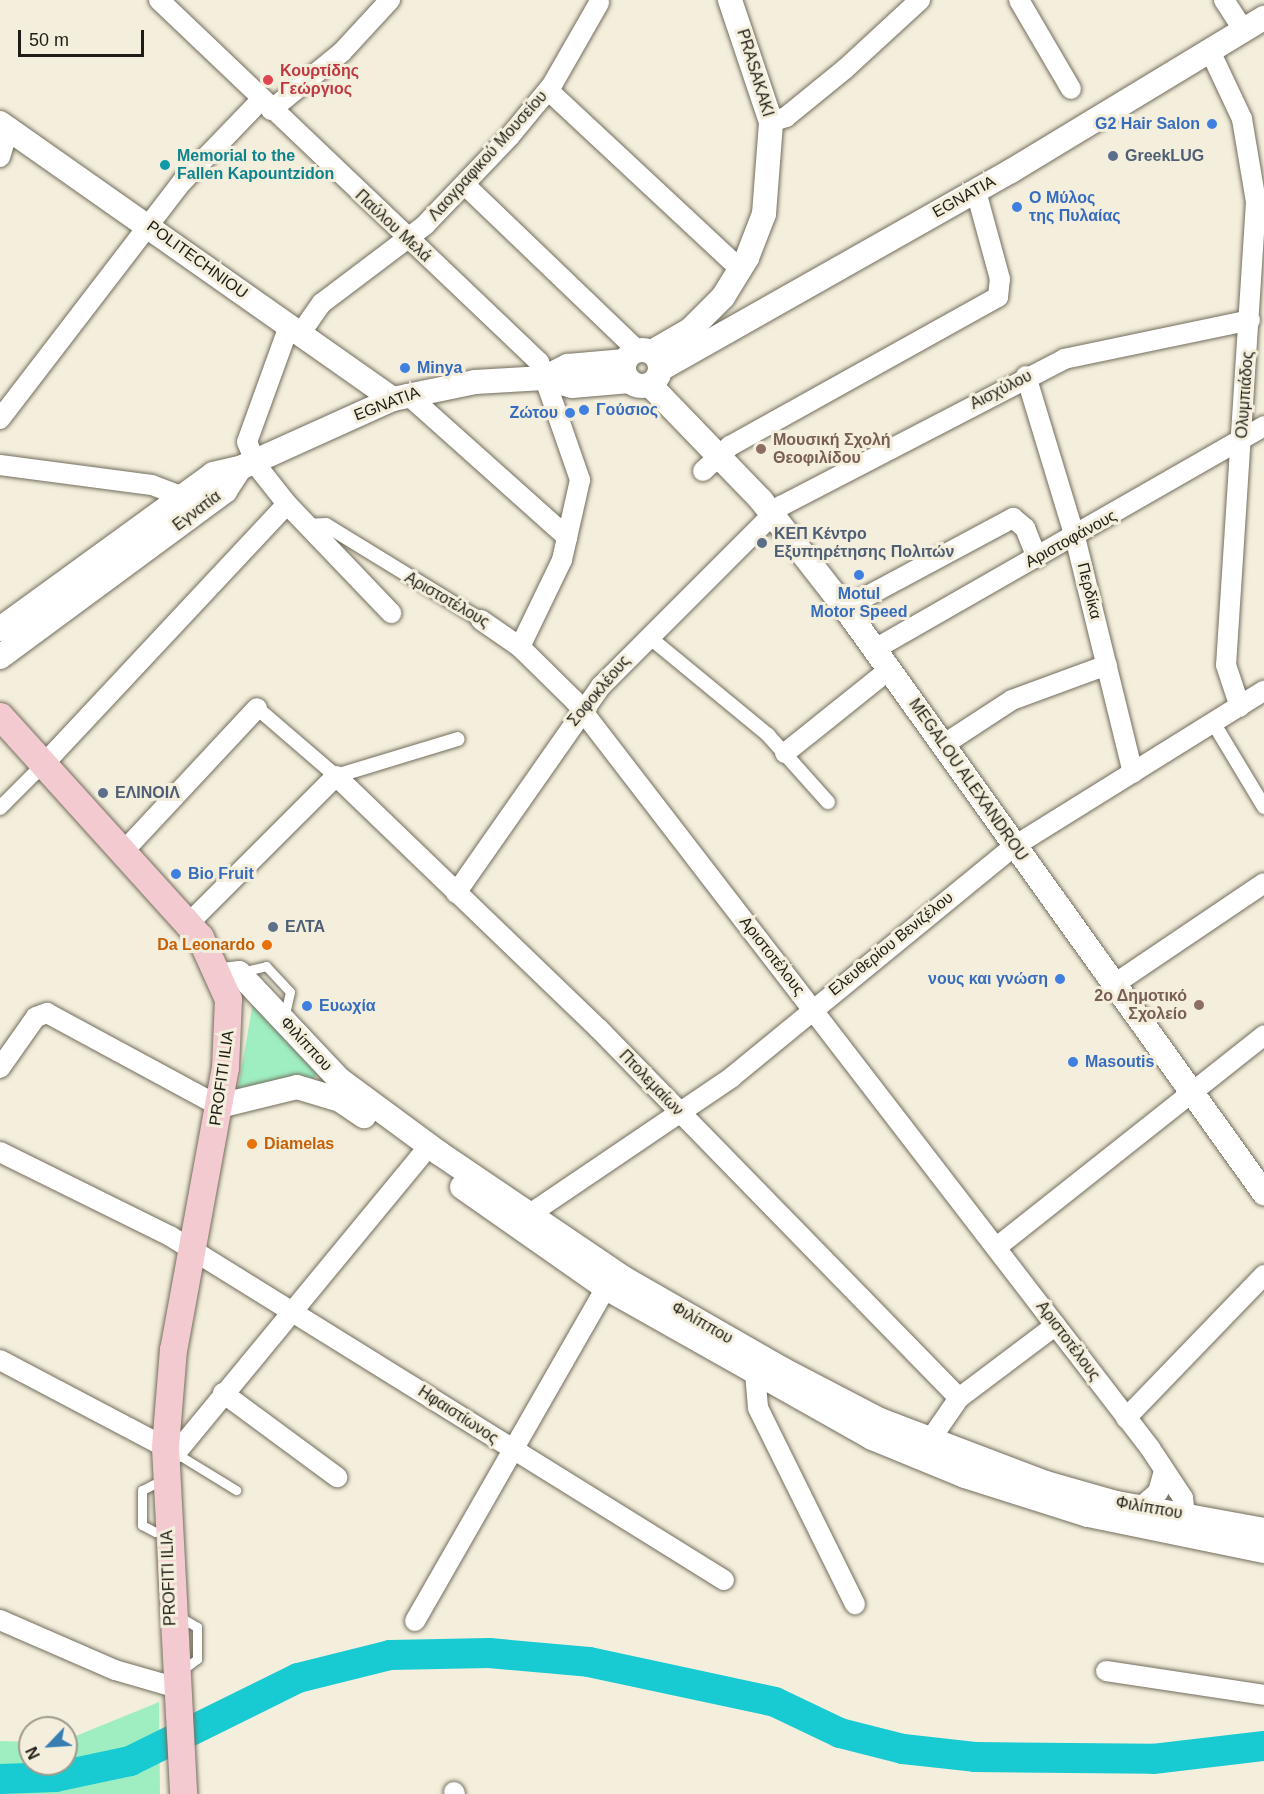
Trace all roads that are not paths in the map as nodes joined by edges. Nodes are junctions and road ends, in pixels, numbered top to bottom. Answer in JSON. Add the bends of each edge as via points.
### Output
{"nodes":[{"id":1,"x":159,"y":0,"type":"edge"},
{"id":2,"x":390,"y":0,"type":"edge"},
{"id":3,"x":730,"y":0,"type":"edge"},
{"id":4,"x":920,"y":0,"type":"edge"},
{"id":5,"x":1224,"y":0,"type":"edge"},
{"id":6,"x":599,"y":3,"type":"dead end"},
{"id":7,"x":1026,"y":3,"type":"edge"},
{"id":8,"x":1264,"y":18,"type":"edge"},
{"id":9,"x":1244,"y":32,"type":"junction"},
{"id":10,"x":1211,"y":53,"type":"junction"},
{"id":11,"x":1071,"y":89,"type":"dead end"},
{"id":12,"x":548,"y":90,"type":"junction"},
{"id":13,"x":266,"y":105,"type":"junction"},
{"id":14,"x":771,"y":122,"type":"junction"},
{"id":15,"x":5,"y":125,"type":"edge"},
{"id":16,"x":0,"y":157,"type":"edge"},
{"id":17,"x":465,"y":185,"type":"junction"},
{"id":18,"x":976,"y":190,"type":"junction"},
{"id":19,"x":150,"y":225,"type":"junction"},
{"id":20,"x":408,"y":240,"type":"junction"},
{"id":21,"x":741,"y":270,"type":"junction"},
{"id":22,"x":1250,"y":320,"type":"junction"},
{"id":23,"x":294,"y":330,"type":"junction"},
{"id":24,"x":642,"y":366,"type":"junction"},
{"id":25,"x":1026,"y":376,"type":"junction"},
{"id":26,"x":544,"y":378,"type":"junction"},
{"id":27,"x":400,"y":397,"type":"junction"},
{"id":28,"x":0,"y":419,"type":"edge"},
{"id":29,"x":1264,"y":426,"type":"edge"},
{"id":30,"x":1242,"y":440,"type":"junction"},
{"id":31,"x":711,"y":463,"type":"junction"},
{"id":32,"x":0,"y":465,"type":"edge"},
{"id":33,"x":247,"y":465,"type":"junction"},
{"id":34,"x":183,"y":497,"type":"junction"},
{"id":35,"x":287,"y":504,"type":"junction"},
{"id":36,"x":771,"y":513,"type":"junction"},
{"id":37,"x":306,"y":526,"type":"junction"},
{"id":38,"x":567,"y":537,"type":"junction"},
{"id":39,"x":1075,"y":537,"type":"junction"},
{"id":40,"x":1036,"y":558,"type":"junction"},
{"id":41,"x":845,"y":608,"type":"junction"},
{"id":42,"x":391,"y":613,"type":"dead end"},
{"id":43,"x":481,"y":620,"type":"joint"},
{"id":44,"x":0,"y":629,"type":"edge"},
{"id":45,"x":648,"y":636,"type":"junction"},
{"id":46,"x":520,"y":647,"type":"junction"},
{"id":47,"x":875,"y":649,"type":"junction"},
{"id":48,"x":0,"y":657,"type":"edge"},
{"id":49,"x":1107,"y":665,"type":"junction"},
{"id":50,"x":890,"y":669,"type":"junction"},
{"id":51,"x":1264,"y":691,"type":"edge"},
{"id":52,"x":1240,"y":707,"type":"junction"},
{"id":53,"x":257,"y":708,"type":"joint"},
{"id":54,"x":581,"y":710,"type":"junction"},
{"id":55,"x":0,"y":716,"type":"edge"},
{"id":56,"x":1214,"y":724,"type":"junction"},
{"id":57,"x":458,"y":739,"type":"dead end"},
{"id":58,"x":943,"y":745,"type":"junction"},
{"id":59,"x":784,"y":753,"type":"junction"},
{"id":60,"x":41,"y":767,"type":"junction"},
{"id":61,"x":1133,"y":773,"type":"junction"},
{"id":62,"x":336,"y":776,"type":"junction"},
{"id":63,"x":828,"y":802,"type":"dead end"},
{"id":64,"x":1264,"y":807,"type":"edge"},
{"id":65,"x":0,"y":808,"type":"edge"},
{"id":66,"x":1013,"y":847,"type":"junction"},
{"id":67,"x":122,"y":853,"type":"junction"},
{"id":68,"x":1264,"y":883,"type":"edge"},
{"id":69,"x":456,"y":893,"type":"junction"},
{"id":70,"x":188,"y":924,"type":"junction"},
{"id":71,"x":230,"y":974,"type":"junction"},
{"id":72,"x":1113,"y":985,"type":"junction"},
{"id":73,"x":813,"y":1009,"type":"junction"},
{"id":74,"x":1264,"y":1035,"type":"edge"},
{"id":75,"x":0,"y":1068,"type":"edge"},
{"id":76,"x":1192,"y":1093,"type":"junction"},
{"id":77,"x":219,"y":1106,"type":"junction"},
{"id":78,"x":679,"y":1111,"type":"junction"},
{"id":79,"x":0,"y":1152,"type":"edge"},
{"id":80,"x":421,"y":1156,"type":"junction"},
{"id":81,"x":1264,"y":1193,"type":"edge"},
{"id":82,"x":530,"y":1214,"type":"junction"},
{"id":83,"x":997,"y":1247,"type":"junction"},
{"id":84,"x":192,"y":1250,"type":"junction"},
{"id":85,"x":1264,"y":1275,"type":"edge"},
{"id":86,"x":606,"y":1288,"type":"junction"},
{"id":87,"x":290,"y":1310,"type":"junction"},
{"id":88,"x":1056,"y":1325,"type":"junction"},
{"id":89,"x":0,"y":1360,"type":"edge"},
{"id":90,"x":755,"y":1373,"type":"junction"},
{"id":91,"x":223,"y":1392,"type":"junction"},
{"id":92,"x":959,"y":1398,"type":"junction"},
{"id":93,"x":1126,"y":1418,"type":"junction"},
{"id":94,"x":930,"y":1440,"type":"junction"},
{"id":95,"x":170,"y":1450,"type":"junction"},
{"id":96,"x":513,"y":1450,"type":"junction"},
{"id":97,"x":1164,"y":1471,"type":"junction"},
{"id":98,"x":337,"y":1477,"type":"dead end"},
{"id":99,"x":154,"y":1484,"type":"dead end"},
{"id":100,"x":236,"y":1490,"type":"dead end"},
{"id":101,"x":1141,"y":1508,"type":"junction"},
{"id":102,"x":1185,"y":1515,"type":"junction"},
{"id":103,"x":1264,"y":1530,"type":"edge"},
{"id":104,"x":154,"y":1532,"type":"dead end"},
{"id":105,"x":1264,"y":1551,"type":"edge"},
{"id":106,"x":724,"y":1580,"type":"dead end"},
{"id":107,"x":855,"y":1604,"type":"dead end"},
{"id":108,"x":0,"y":1620,"type":"edge"},
{"id":109,"x":415,"y":1621,"type":"dead end"},
{"id":110,"x":1106,"y":1671,"type":"dead end"},
{"id":111,"x":175,"y":1689,"type":"junction"},
{"id":112,"x":1264,"y":1695,"type":"edge"},
{"id":113,"x":183,"y":1794,"type":"edge"}],
"edges":[{"from":1,"to":13,"type":"street","name":"Παύλου Μελά"},
{"from":2,"to":13,"type":"street","via":[[342,52]]},
{"from":3,"to":14,"type":"street","name":"PRASAKAKI"},
{"from":4,"to":14,"type":"street","via":[[845,69],[786,117]]},
{"from":5,"to":9,"type":"street"},
{"from":6,"to":12,"type":"street","name":"Λαογραφικού Μουσείου"},
{"from":7,"to":11,"type":"street"},
{"from":8,"to":9,"type":"street","name":"EGNATIA"},
{"from":9,"to":10,"type":"street","name":"EGNATIA"},
{"from":10,"to":18,"type":"street","name":"EGNATIA"},
{"from":10,"to":22,"type":"street","name":"Ολυμπιάδος","via":[[1242,119],[1253,162],[1256,222]]},
{"from":12,"to":17,"type":"street","name":"Λαογραφικού Μουσείου"},
{"from":12,"to":21,"type":"street"},
{"from":13,"to":19,"type":"street","via":[[200,160]]},
{"from":13,"to":20,"type":"street","name":"Παύλου Μελά"},
{"from":14,"to":21,"type":"street","name":"PRASAKAKI","via":[[764,214]]},
{"from":15,"to":16,"type":"street"},
{"from":15,"to":19,"type":"street","name":"POLITECHNIOU"},
{"from":17,"to":20,"type":"street","name":"Λαογραφικού Μουσείου"},
{"from":17,"to":24,"type":"street"},
{"from":18,"to":24,"type":"street","name":"EGNATIA"},
{"from":18,"to":31,"type":"street","via":[[1002,292]]},
{"from":19,"to":23,"type":"street","name":"POLITECHNIOU"},
{"from":19,"to":28,"type":"street"},
{"from":20,"to":23,"type":"street","name":"Λαογραφικού Μουσείου","via":[[322,303]]},
{"from":20,"to":26,"type":"street","name":"Παύλου Μελά","via":[[535,355]]},
{"from":21,"to":24,"type":"street","name":"PRASAKAKI","via":[[695,326]]},
{"from":22,"to":25,"type":"street","name":"Αισχύλου","via":[[1089,352]]},
{"from":22,"to":30,"type":"street","name":"Ολυμπιάδος"},
{"from":23,"to":27,"type":"street","name":"POLITECHNIOU"},
{"from":23,"to":33,"type":"street","name":"Λαογραφικού Μουσείου","via":[[250,424]]},
{"from":24,"to":26,"type":"street","name":"EGNATIA","via":[[572,386]]},
{"from":24,"to":31,"type":"street","name":"MEGALOU ALEXANDROU"},
{"from":25,"to":36,"type":"street","name":"Αισχύλου"},
{"from":25,"to":39,"type":"street","name":"Περδίκα"},
{"from":26,"to":27,"type":"street","name":"EGNATIA","via":[[459,384]]},
{"from":26,"to":38,"type":"street","name":"Παύλου Μελά","via":[[580,480]]},
{"from":27,"to":33,"type":"street","name":"EGNATIA"},
{"from":27,"to":38,"type":"street"},
{"from":29,"to":30,"type":"street","name":"Αριστοφάνους"},
{"from":30,"to":39,"type":"street","name":"Αριστοφάνους"},
{"from":30,"to":52,"type":"street","name":"Ολυμπιάδος","via":[[1226,665]]},
{"from":31,"to":36,"type":"street","name":"MEGALOU ALEXANDROU"},
{"from":32,"to":34,"type":"street","via":[[152,485]]},
{"from":33,"to":34,"type":"street","name":"Εγνατία","via":[[213,474]]},
{"from":33,"to":35,"type":"street"},
{"from":33,"to":48,"type":"street","name":"Εγνατία","via":[[225,491]]},
{"from":34,"to":44,"type":"street","name":"Εγνατία"},
{"from":35,"to":37,"type":"street"},
{"from":35,"to":60,"type":"street"},
{"from":36,"to":41,"type":"street","name":"MEGALOU ALEXANDROU"},
{"from":36,"to":45,"type":"street","name":"Σοφοκλέους"},
{"from":37,"to":42,"type":"street"},
{"from":37,"to":43,"type":"street","name":"Αριστοτέλους","via":[[326,525]]},
{"from":38,"to":46,"type":"street","name":"Παύλου Μελά","via":[[555,578]]},
{"from":39,"to":40,"type":"street","name":"Αριστοφάνους"},
{"from":39,"to":49,"type":"street","name":"Περδίκα"},
{"from":40,"to":41,"type":"street","via":[[1025,528],[1012,518]]},
{"from":40,"to":47,"type":"street","name":"Αριστοφάνους"},
{"from":41,"to":47,"type":"street","name":"MEGALOU ALEXANDROU"},
{"from":43,"to":46,"type":"street","name":"Αριστοτέλους"},
{"from":45,"to":54,"type":"street","name":"Σοφοκλέους"},
{"from":45,"to":59,"type":"street"},
{"from":46,"to":54,"type":"street","name":"Αριστοτέλους"},
{"from":47,"to":50,"type":"street","name":"MEGALOU ALEXANDROU"},
{"from":49,"to":58,"type":"street","via":[[1012,700]]},
{"from":49,"to":61,"type":"street","name":"Περδίκα"},
{"from":50,"to":58,"type":"street","name":"MEGALOU ALEXANDROU"},
{"from":50,"to":59,"type":"street"},
{"from":51,"to":52,"type":"street","name":"Ελευθερίου Βενιζέλου"},
{"from":52,"to":56,"type":"street","name":"Ελευθερίου Βενιζέλου"},
{"from":53,"to":62,"type":"street","name":"Πτολεμαίων"},
{"from":53,"to":67,"type":"street"},
{"from":54,"to":69,"type":"street","name":"Σοφοκλέους"},
{"from":54,"to":73,"type":"street","name":"Αριστοτέλους"},
{"from":55,"to":60,"type":"main road","name":"PROFITI ILIA"},
{"from":56,"to":61,"type":"street","name":"Ελευθερίου Βενιζέλου"},
{"from":56,"to":64,"type":"street"},
{"from":57,"to":62,"type":"street"},
{"from":58,"to":66,"type":"street","name":"MEGALOU ALEXANDROU"},
{"from":59,"to":63,"type":"street"},
{"from":60,"to":65,"type":"street"},
{"from":60,"to":67,"type":"main road","name":"PROFITI ILIA"},
{"from":61,"to":66,"type":"street","name":"Ελευθερίου Βενιζέλου"},
{"from":62,"to":69,"type":"street","name":"Πτολεμαίων"},
{"from":62,"to":70,"type":"street"},
{"from":66,"to":72,"type":"street","name":"MEGALOU ALEXANDROU"},
{"from":66,"to":73,"type":"street","name":"Ελευθερίου Βενιζέλου"},
{"from":67,"to":70,"type":"main road","name":"PROFITI ILIA"},
{"from":68,"to":72,"type":"street"},
{"from":69,"to":78,"type":"street","name":"Πτολεμαίων"},
{"from":70,"to":71,"type":"main road","name":"PROFITI ILIA"},
{"from":71,"to":77,"type":"main road","name":"PROFITI ILIA"},
{"from":71,"to":82,"type":"street","name":"Φιλίππου","via":[[284,1021],[340,1080]]},
{"from":72,"to":76,"type":"street","name":"MEGALOU ALEXANDROU"},
{"from":73,"to":78,"type":"street","name":"Ελευθερίου Βενιζέλου","via":[[732,1077]]},
{"from":73,"to":83,"type":"street","name":"Αριστοτέλους"},
{"from":74,"to":76,"type":"street"},
{"from":75,"to":77,"type":"street","via":[[40,1014],[52,1016]]},
{"from":76,"to":81,"type":"street","name":"MEGALOU ALEXANDROU"},
{"from":76,"to":83,"type":"street"},
{"from":77,"to":80,"type":"street","name":"Φιλίππου","via":[[274,1089],[309,1090],[340,1100]]},
{"from":77,"to":84,"type":"main road","name":"PROFITI ILIA"},
{"from":78,"to":82,"type":"street","name":"Ελευθερίου Βενιζέλου"},
{"from":78,"to":92,"type":"street","name":"Πτολεμαίων"},
{"from":79,"to":84,"type":"street","name":"Ηφαιστίωνος"},
{"from":80,"to":86,"type":"street","name":"Φιλίππου"},
{"from":80,"to":87,"type":"street"},
{"from":82,"to":94,"type":"street","name":"Φιλίππου","via":[[625,1279],[782,1370]]},
{"from":83,"to":88,"type":"street","name":"Αριστοτέλους"},
{"from":84,"to":87,"type":"street","name":"Ηφαιστίωνος"},
{"from":84,"to":95,"type":"main road","name":"PROFITI ILIA","via":[[173,1348]]},
{"from":85,"to":93,"type":"street"},
{"from":86,"to":90,"type":"street","name":"Φιλίππου"},
{"from":86,"to":96,"type":"street"},
{"from":87,"to":91,"type":"street"},
{"from":87,"to":96,"type":"street","name":"Ηφαιστίωνος"},
{"from":88,"to":92,"type":"street"},
{"from":88,"to":93,"type":"street","name":"Αριστοτέλους"},
{"from":89,"to":95,"type":"street"},
{"from":90,"to":105,"type":"street","name":"Φιλίππου","via":[[872,1438],[966,1476],[1088,1515]]},
{"from":90,"to":107,"type":"street","via":[[758,1408]]},
{"from":91,"to":95,"type":"street"},
{"from":91,"to":98,"type":"street"},
{"from":92,"to":94,"type":"street"},
{"from":93,"to":97,"type":"street","name":"Αριστοτέλους"},
{"from":94,"to":101,"type":"street","name":"Φιλίππου","via":[[1080,1494]]},
{"from":95,"to":100,"type":"lane"},
{"from":95,"to":111,"type":"main road","name":"PROFITI ILIA","via":[[170,1612]]},
{"from":96,"to":106,"type":"street","name":"Ηφαιστίωνος"},
{"from":96,"to":109,"type":"street"},
{"from":97,"to":101,"type":"street","via":[[1158,1492]]},
{"from":97,"to":102,"type":"street","name":"Αριστοτέλους","via":[[1183,1498]]},
{"from":99,"to":104,"type":"lane","via":[[142,1490],[142,1524]]},
{"from":101,"to":102,"type":"street","name":"Φιλίππου"},
{"from":102,"to":103,"type":"street","name":"Φιλίππου"},
{"from":108,"to":111,"type":"street","via":[[115,1670]]},
{"from":110,"to":112,"type":"street"},
{"from":111,"to":113,"type":"main road","name":"PROFITI ILIA"}]}
